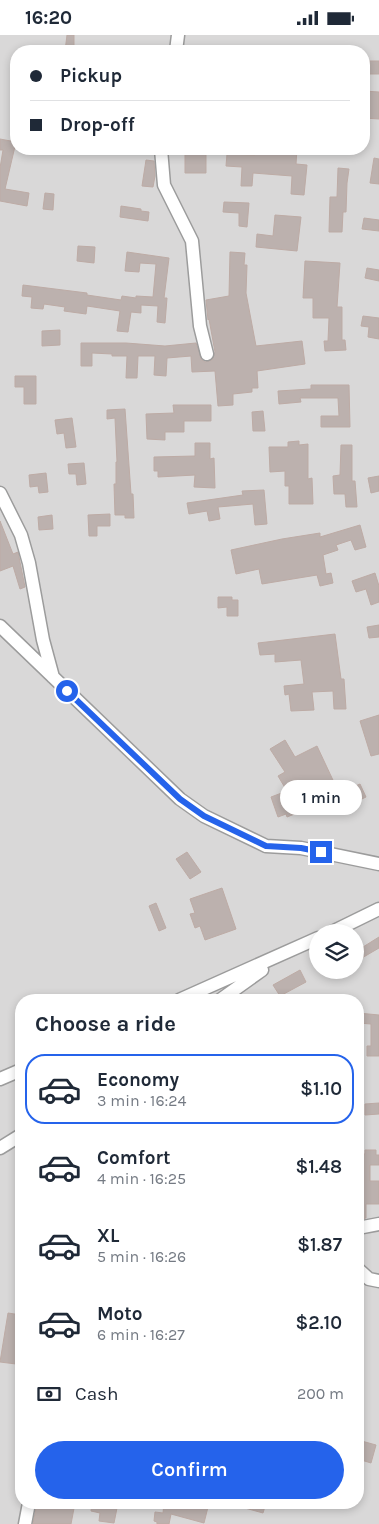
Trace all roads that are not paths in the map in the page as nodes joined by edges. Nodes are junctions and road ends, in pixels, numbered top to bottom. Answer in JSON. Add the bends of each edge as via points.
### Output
{"nodes":[{"id":1,"x":162,"y":155,"type":"edge"},
{"id":2,"x":207,"y":355,"type":"dead end"},
{"id":3,"x":0,"y":493,"type":"edge"},
{"id":4,"x":0,"y":626,"type":"edge"},
{"id":5,"x":54,"y":678,"type":"junction"},
{"id":6,"x":379,"y":864,"type":"edge"},
{"id":7,"x":379,"y":909,"type":"edge"},
{"id":8,"x":348,"y":924,"type":"edge"},
{"id":9,"x":309,"y":942,"type":"edge"},
{"id":10,"x":282,"y":955,"type":"junction"},
{"id":11,"x":192,"y":994,"type":"edge"},
{"id":12,"x":228,"y":994,"type":"edge"},
{"id":13,"x":15,"y":1073,"type":"edge"},
{"id":14,"x":0,"y":1079,"type":"edge"},
{"id":15,"x":15,"y":1139,"type":"edge"},
{"id":16,"x":0,"y":1148,"type":"edge"},
{"id":17,"x":379,"y":1224,"type":"edge"},
{"id":18,"x":364,"y":1227,"type":"edge"},
{"id":19,"x":364,"y":1274,"type":"edge"},
{"id":20,"x":379,"y":1281,"type":"edge"},
{"id":21,"x":28,"y":1509,"type":"edge"},
{"id":22,"x":25,"y":1524,"type":"edge"}],
"edges":[{"from":1,"to":2,"type":"street","via":[[164,185],[192,241],[200,326]]},
{"from":3,"to":5,"type":"street","via":[[21,535]]},
{"from":4,"to":5,"type":"street"},
{"from":5,"to":6,"type":"street","via":[[180,799],[204,816],[266,846],[301,848]]},
{"from":7,"to":8,"type":"street"},
{"from":9,"to":10,"type":"street"},
{"from":10,"to":11,"type":"street"},
{"from":10,"to":12,"type":"street"},
{"from":13,"to":14,"type":"street"},
{"from":15,"to":16,"type":"street"},
{"from":17,"to":18,"type":"street"},
{"from":19,"to":20,"type":"street"},
{"from":21,"to":22,"type":"street"}]}
